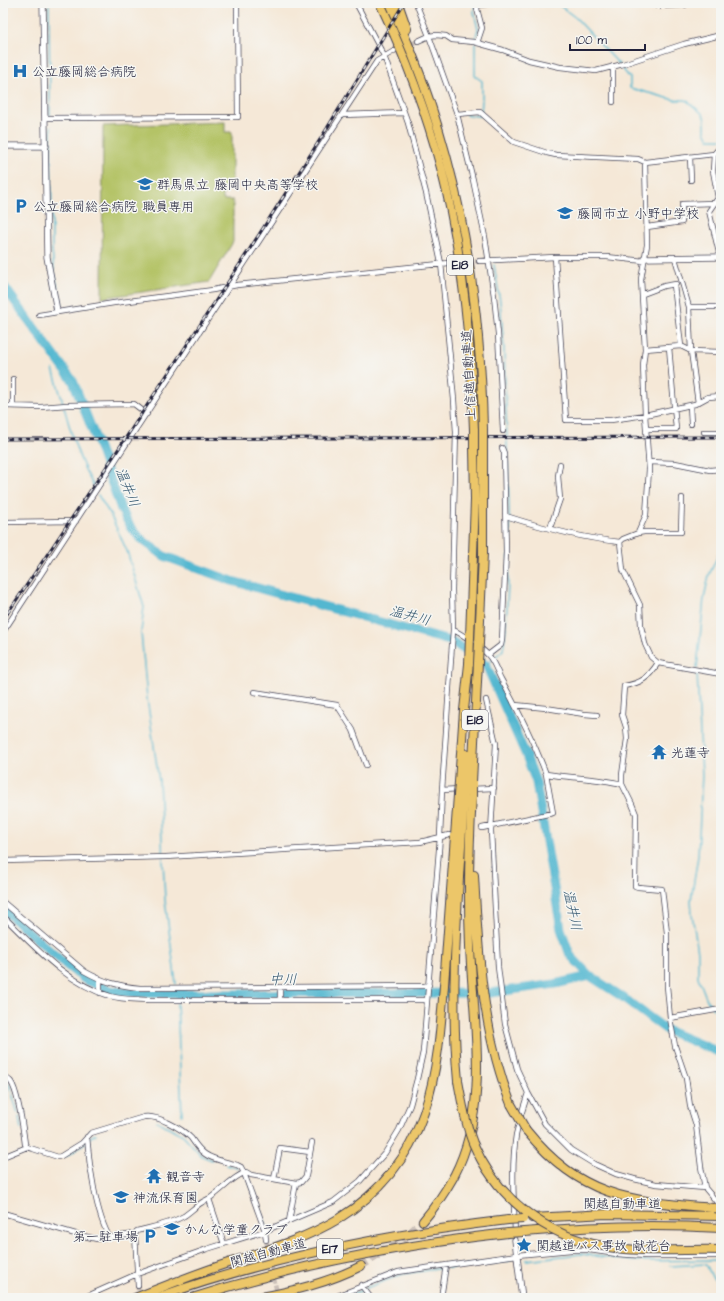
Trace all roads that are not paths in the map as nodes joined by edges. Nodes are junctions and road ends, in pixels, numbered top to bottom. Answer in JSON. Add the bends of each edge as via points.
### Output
{"nodes":[{"id":1,"x":43,"y":3,"type":"edge"},
{"id":2,"x":237,"y":3,"type":"edge"},
{"id":3,"x":356,"y":3,"type":"edge"},
{"id":4,"x":374,"y":3,"type":"edge"},
{"id":5,"x":380,"y":3,"type":"edge"},
{"id":6,"x":390,"y":3,"type":"edge"},
{"id":7,"x":398,"y":3,"type":"edge"},
{"id":8,"x":416,"y":3,"type":"edge"},
{"id":9,"x":658,"y":3,"type":"edge"},
{"id":10,"x":486,"y":4,"type":"dead end"},
{"id":11,"x":685,"y":5,"type":"dead end"},
{"id":12,"x":721,"y":35,"type":"edge"},
{"id":13,"x":429,"y":36,"type":"junction"},
{"id":14,"x":418,"y":41,"type":"tunnel mouth"},
{"id":15,"x":477,"y":43,"type":"junction"},
{"id":16,"x":394,"y":51,"type":"tunnel mouth"},
{"id":17,"x":384,"y":56,"type":"junction"},
{"id":18,"x":613,"y":66,"type":"junction"},
{"id":19,"x":613,"y":102,"type":"dead end"},
{"id":20,"x":422,"y":104,"type":"junction"},
{"id":21,"x":404,"y":113,"type":"junction"},
{"id":22,"x":457,"y":114,"type":"junction"},
{"id":23,"x":342,"y":115,"type":"junction"},
{"id":24,"x":45,"y":118,"type":"junction"},
{"id":25,"x":442,"y":138,"type":"junction"},
{"id":26,"x":3,"y":146,"type":"edge"},
{"id":27,"x":46,"y":146,"type":"junction"},
{"id":28,"x":721,"y":146,"type":"edge"},
{"id":29,"x":714,"y":154,"type":"junction"},
{"id":30,"x":690,"y":157,"type":"junction"},
{"id":31,"x":645,"y":162,"type":"junction"},
{"id":32,"x":691,"y":180,"type":"dead end"},
{"id":33,"x":715,"y":203,"type":"junction"},
{"id":34,"x":647,"y":227,"type":"junction"},
{"id":35,"x":555,"y":257,"type":"junction"},
{"id":36,"x":721,"y":257,"type":"edge"},
{"id":37,"x":675,"y":258,"type":"junction"},
{"id":38,"x":488,"y":260,"type":"junction"},
{"id":39,"x":644,"y":260,"type":"junction"},
{"id":40,"x":479,"y":261,"type":"tunnel mouth"},
{"id":41,"x":441,"y":263,"type":"junction"},
{"id":42,"x":449,"y":263,"type":"tunnel mouth"},
{"id":43,"x":682,"y":282,"type":"junction"},
{"id":44,"x":674,"y":285,"type":"junction"},
{"id":45,"x":230,"y":286,"type":"junction"},
{"id":46,"x":643,"y":294,"type":"junction"},
{"id":47,"x":689,"y":307,"type":"junction"},
{"id":48,"x":721,"y":307,"type":"edge"},
{"id":49,"x":57,"y":311,"type":"junction"},
{"id":50,"x":39,"y":315,"type":"dead end"},
{"id":51,"x":681,"y":346,"type":"junction"},
{"id":52,"x":669,"y":347,"type":"junction"},
{"id":53,"x":645,"y":349,"type":"junction"},
{"id":54,"x":691,"y":351,"type":"junction"},
{"id":55,"x":721,"y":352,"type":"edge"},
{"id":56,"x":13,"y":379,"type":"dead end"},
{"id":57,"x":721,"y":396,"type":"edge"},
{"id":58,"x":698,"y":403,"type":"junction"},
{"id":59,"x":690,"y":405,"type":"junction"},
{"id":60,"x":3,"y":406,"type":"edge"},
{"id":61,"x":14,"y":406,"type":"junction"},
{"id":62,"x":674,"y":409,"type":"junction"},
{"id":63,"x":147,"y":414,"type":"junction"},
{"id":64,"x":645,"y":415,"type":"junction"},
{"id":65,"x":691,"y":424,"type":"dead end"},
{"id":66,"x":646,"y":430,"type":"junction"},
{"id":67,"x":503,"y":431,"type":"dead end"},
{"id":68,"x":704,"y":432,"type":"dead end"},
{"id":69,"x":721,"y":432,"type":"edge"},
{"id":70,"x":502,"y":448,"type":"dead end"},
{"id":71,"x":649,"y":462,"type":"junction"},
{"id":72,"x":560,"y":464,"type":"dead end"},
{"id":73,"x":721,"y":469,"type":"edge"},
{"id":74,"x":682,"y":498,"type":"dead end"},
{"id":75,"x":506,"y":516,"type":"junction"},
{"id":76,"x":76,"y":521,"type":"junction"},
{"id":77,"x":3,"y":522,"type":"edge"},
{"id":78,"x":550,"y":528,"type":"junction"},
{"id":79,"x":638,"y":533,"type":"junction"},
{"id":80,"x":620,"y":542,"type":"junction"},
{"id":81,"x":3,"y":632,"type":"edge"},
{"id":82,"x":453,"y":632,"type":"junction"},
{"id":83,"x":488,"y":655,"type":"junction"},
{"id":84,"x":658,"y":663,"type":"junction"},
{"id":85,"x":721,"y":674,"type":"edge"},
{"id":86,"x":254,"y":692,"type":"dead end"},
{"id":87,"x":486,"y":700,"type":"dead end"},
{"id":88,"x":515,"y":705,"type":"junction"},
{"id":89,"x":597,"y":715,"type":"dead end"},
{"id":90,"x":366,"y":765,"type":"dead end"},
{"id":91,"x":546,"y":774,"type":"junction"},
{"id":92,"x":468,"y":782,"type":"junction"},
{"id":93,"x":622,"y":784,"type":"junction"},
{"id":94,"x":494,"y":788,"type":"junction"},
{"id":95,"x":442,"y":790,"type":"junction"},
{"id":96,"x":467,"y":795,"type":"junction"},
{"id":97,"x":492,"y":826,"type":"junction"},
{"id":98,"x":482,"y":828,"type":"dead end"},
{"id":99,"x":449,"y":834,"type":"dead end"},
{"id":100,"x":440,"y":837,"type":"junction"},
{"id":101,"x":3,"y":861,"type":"edge"},
{"id":102,"x":3,"y":902,"type":"edge"},
{"id":103,"x":3,"y":916,"type":"edge"},
{"id":104,"x":100,"y":981,"type":"junction"},
{"id":105,"x":428,"y":986,"type":"junction"},
{"id":106,"x":280,"y":988,"type":"junction"},
{"id":107,"x":100,"y":991,"type":"junction"},
{"id":108,"x":280,"y":998,"type":"junction"},
{"id":109,"x":428,"y":999,"type":"junction"},
{"id":110,"x":721,"y":1009,"type":"edge"},
{"id":111,"x":670,"y":1018,"type":"junction"},
{"id":112,"x":3,"y":1077,"type":"edge"},
{"id":113,"x":528,"y":1093,"type":"junction"},
{"id":114,"x":87,"y":1137,"type":"junction"},
{"id":115,"x":312,"y":1142,"type":"dead end"},
{"id":116,"x":27,"y":1147,"type":"junction"},
{"id":117,"x":310,"y":1152,"type":"junction"},
{"id":118,"x":3,"y":1157,"type":"edge"},
{"id":119,"x":244,"y":1173,"type":"junction"},
{"id":120,"x":274,"y":1179,"type":"junction"},
{"id":121,"x":296,"y":1183,"type":"junction"},
{"id":122,"x":705,"y":1188,"type":"junction"},
{"id":123,"x":209,"y":1199,"type":"junction"},
{"id":124,"x":3,"y":1213,"type":"edge"},
{"id":125,"x":718,"y":1213,"type":"edge"},
{"id":126,"x":289,"y":1221,"type":"junction"},
{"id":127,"x":423,"y":1221,"type":"tunnel mouth"},
{"id":128,"x":718,"y":1227,"type":"edge"},
{"id":129,"x":265,"y":1231,"type":"junction"},
{"id":130,"x":135,"y":1234,"type":"junction"},
{"id":131,"x":110,"y":1238,"type":"junction"},
{"id":132,"x":266,"y":1240,"type":"tunnel mouth"},
{"id":133,"x":515,"y":1240,"type":"joint"},
{"id":134,"x":224,"y":1244,"type":"junction"},
{"id":135,"x":721,"y":1250,"type":"edge"},
{"id":136,"x":517,"y":1255,"type":"junction"},
{"id":137,"x":721,"y":1256,"type":"edge"},
{"id":138,"x":446,"y":1265,"type":"junction"},
{"id":139,"x":362,"y":1266,"type":"tunnel mouth"},
{"id":140,"x":137,"y":1274,"type":"junction"},
{"id":141,"x":138,"y":1286,"type":"tunnel mouth"},
{"id":142,"x":363,"y":1288,"type":"junction"},
{"id":143,"x":441,"y":1297,"type":"edge"},
{"id":144,"x":83,"y":1298,"type":"edge"},
{"id":145,"x":135,"y":1298,"type":"edge"},
{"id":146,"x":156,"y":1298,"type":"edge"},
{"id":147,"x":192,"y":1298,"type":"edge"},
{"id":148,"x":256,"y":1298,"type":"edge"},
{"id":149,"x":332,"y":1298,"type":"edge"},
{"id":150,"x":371,"y":1298,"type":"edge"},
{"id":151,"x":456,"y":1298,"type":"edge"},
{"id":152,"x":522,"y":1298,"type":"edge"}],
"edges":[{"from":1,"to":24,"type":"street"},
{"from":2,"to":24,"type":"street","via":[[238,117]]},
{"from":3,"to":17,"type":"street"},
{"from":4,"to":20,"type":"highway"},
{"from":5,"to":20,"type":"highway","name":"上信越自動車道","number":"E18"},
{"from":6,"to":25,"type":"highway","name":"上信越自動車道","number":"E18","via":[[416,63]]},
{"from":7,"to":25,"type":"highway","via":[[434,102]]},
{"from":8,"to":13,"type":"street"},
{"from":9,"to":11,"type":"street","via":[[658,6]]},
{"from":10,"to":15,"type":"street","via":[[478,5],[477,9],[482,28]]},
{"from":12,"to":18,"type":"street"},
{"from":13,"to":14,"type":"street"},
{"from":13,"to":15,"type":"street","via":[[446,36],[452,40]]},
{"from":13,"to":22,"type":"street"},
{"from":15,"to":18,"type":"street","via":[[529,60],[560,66],[596,71]]},
{"from":16,"to":17,"type":"street"},
{"from":17,"to":21,"type":"street"},
{"from":17,"to":23,"type":"street","via":[[377,61]]},
{"from":18,"to":19,"type":"street"},
{"from":20,"to":92,"type":"highway","name":"上信越自動車道","number":"E18","bridge":true,"via":[[441,170],[458,251],[469,342],[474,430],[474,538]]},
{"from":21,"to":23,"type":"street"},
{"from":21,"to":41,"type":"street","via":[[419,164]]},
{"from":22,"to":31,"type":"street","via":[[480,112],[514,142],[547,153],[638,159]]},
{"from":22,"to":38,"type":"street"},
{"from":23,"to":45,"type":"street"},
{"from":24,"to":27,"type":"street"},
{"from":25,"to":92,"type":"highway","name":"上信越自動車道","number":"E18","bridge":true,"via":[[460,210],[473,287],[483,429],[483,546],[479,643],[473,759]]},
{"from":26,"to":27,"type":"street"},
{"from":27,"to":49,"type":"street","via":[[47,257]]},
{"from":28,"to":29,"type":"street"},
{"from":29,"to":30,"type":"street"},
{"from":29,"to":33,"type":"street","via":[[713,172],[718,198]]},
{"from":30,"to":31,"type":"street"},
{"from":30,"to":32,"type":"street"},
{"from":31,"to":34,"type":"street"},
{"from":33,"to":34,"type":"street","via":[[682,204],[682,222]]},
{"from":33,"to":36,"type":"street","via":[[709,211]]},
{"from":34,"to":39,"type":"street"},
{"from":35,"to":38,"type":"street"},
{"from":35,"to":39,"type":"street"},
{"from":35,"to":64,"type":"street","via":[[566,420],[611,420]]},
{"from":36,"to":37,"type":"street"},
{"from":37,"to":39,"type":"street"},
{"from":37,"to":43,"type":"street"},
{"from":38,"to":40,"type":"street"},
{"from":38,"to":67,"type":"street","via":[[498,334]]},
{"from":39,"to":46,"type":"street","via":[[641,280]]},
{"from":41,"to":42,"type":"street"},
{"from":41,"to":45,"type":"street"},
{"from":41,"to":82,"type":"street","via":[[455,426]]},
{"from":43,"to":44,"type":"street"},
{"from":43,"to":47,"type":"street"},
{"from":44,"to":46,"type":"street"},
{"from":44,"to":51,"type":"street"},
{"from":45,"to":49,"type":"street"},
{"from":45,"to":63,"type":"street"},
{"from":46,"to":53,"type":"street"},
{"from":47,"to":48,"type":"street"},
{"from":47,"to":54,"type":"street"},
{"from":49,"to":50,"type":"street"},
{"from":51,"to":52,"type":"street"},
{"from":51,"to":54,"type":"street"},
{"from":52,"to":53,"type":"street"},
{"from":52,"to":62,"type":"street"},
{"from":53,"to":64,"type":"street"},
{"from":54,"to":55,"type":"street"},
{"from":54,"to":58,"type":"street"},
{"from":56,"to":61,"type":"street"},
{"from":57,"to":58,"type":"street","via":[[708,397]]},
{"from":58,"to":59,"type":"street"},
{"from":59,"to":62,"type":"street"},
{"from":59,"to":65,"type":"street"},
{"from":60,"to":61,"type":"street"},
{"from":61,"to":63,"type":"street","via":[[134,404]]},
{"from":62,"to":64,"type":"street"},
{"from":62,"to":66,"type":"street","via":[[676,429]]},
{"from":63,"to":76,"type":"street"},
{"from":64,"to":66,"type":"street"},
{"from":66,"to":71,"type":"street"},
{"from":68,"to":69,"type":"street"},
{"from":70,"to":75,"type":"street"},
{"from":71,"to":73,"type":"street","via":[[675,463],[710,470]]},
{"from":71,"to":79,"type":"street","via":[[646,516]]},
{"from":72,"to":78,"type":"street","via":[[560,499]]},
{"from":74,"to":79,"type":"street","via":[[681,532]]},
{"from":75,"to":78,"type":"street"},
{"from":75,"to":83,"type":"street","via":[[502,640]]},
{"from":76,"to":77,"type":"street"},
{"from":76,"to":81,"type":"street"},
{"from":78,"to":80,"type":"street","via":[[597,540]]},
{"from":79,"to":80,"type":"street","via":[[623,538]]},
{"from":80,"to":84,"type":"street","via":[[623,570],[640,605],[645,644],[651,657]]},
{"from":82,"to":83,"type":"street","via":[[466,637]]},
{"from":82,"to":95,"type":"street"},
{"from":83,"to":88,"type":"street"},
{"from":84,"to":85,"type":"street"},
{"from":84,"to":93,"type":"street","via":[[644,680],[624,686],[622,714],[627,739]]},
{"from":86,"to":90,"type":"street","via":[[337,706],[353,730]]},
{"from":87,"to":94,"type":"street","via":[[496,744]]},
{"from":88,"to":89,"type":"street"},
{"from":88,"to":91,"type":"street"},
{"from":91,"to":93,"type":"street"},
{"from":91,"to":97,"type":"street","via":[[553,813]]},
{"from":92,"to":96,"type":"highway","bridge":true},
{"from":93,"to":111,"type":"street","via":[[636,814],[635,886],[662,889],[667,933]]},
{"from":94,"to":95,"type":"street"},
{"from":94,"to":97,"type":"street"},
{"from":95,"to":100,"type":"street"},
{"from":96,"to":125,"type":"highway","bridge":true,"via":[[485,1005],[501,1080],[526,1130],[552,1159],[599,1189],[632,1199]]},
{"from":96,"to":127,"type":"highway","via":[[469,914],[477,1061],[476,1100],[462,1158],[444,1192]]},
{"from":96,"to":135,"type":"highway","bridge":true,"via":[[454,1006],[458,1081],[468,1127],[480,1157],[496,1183],[519,1207],[572,1238],[603,1246],[637,1249]]},
{"from":96,"to":145,"type":"highway","via":[[437,1063],[425,1111],[404,1154],[375,1190],[351,1210],[325,1226],[292,1241]]},
{"from":97,"to":98,"type":"street"},
{"from":97,"to":113,"type":"street","via":[[500,987],[505,1024],[517,1069]]},
{"from":99,"to":100,"type":"street"},
{"from":100,"to":101,"type":"street","via":[[420,842],[164,857]]},
{"from":100,"to":105,"type":"street"},
{"from":102,"to":104,"type":"street","via":[[84,971]]},
{"from":103,"to":107,"type":"street","via":[[65,973],[82,984]]},
{"from":104,"to":106,"type":"street","via":[[140,988]]},
{"from":104,"to":107,"type":"street"},
{"from":105,"to":106,"type":"street"},
{"from":105,"to":109,"type":"street"},
{"from":106,"to":108,"type":"street"},
{"from":107,"to":108,"type":"street","via":[[112,997],[150,1000]]},
{"from":108,"to":109,"type":"street"},
{"from":109,"to":126,"type":"street","via":[[423,1052],[416,1085],[399,1130],[385,1153],[360,1181],[333,1202]]},
{"from":110,"to":111,"type":"street"},
{"from":111,"to":122,"type":"street","via":[[696,1125]]},
{"from":112,"to":116,"type":"street","via":[[13,1086]]},
{"from":113,"to":122,"type":"street","via":[[544,1124],[571,1150],[594,1164],[616,1174],[656,1184]]},
{"from":113,"to":133,"type":"street","via":[[516,1136],[513,1185]]},
{"from":114,"to":116,"type":"street","via":[[61,1156]]},
{"from":114,"to":119,"type":"street","via":[[144,1117],[155,1117],[190,1137],[199,1150],[208,1156],[237,1165]]},
{"from":114,"to":131,"type":"street","via":[[94,1185]]},
{"from":115,"to":117,"type":"street"},
{"from":116,"to":118,"type":"street"},
{"from":117,"to":120,"type":"street","via":[[280,1148]]},
{"from":117,"to":121,"type":"street","via":[[305,1179]]},
{"from":119,"to":120,"type":"street"},
{"from":119,"to":123,"type":"street"},
{"from":119,"to":129,"type":"street"},
{"from":120,"to":121,"type":"street"},
{"from":121,"to":126,"type":"street"},
{"from":122,"to":125,"type":"street","via":[[716,1201]]},
{"from":123,"to":130,"type":"street","via":[[182,1217],[137,1231]]},
{"from":123,"to":134,"type":"street"},
{"from":124,"to":131,"type":"street","via":[[79,1235],[97,1239]]},
{"from":125,"to":146,"type":"highway","name":"関越自動車道","number":"E17","bridge":true,"via":[[607,1214],[523,1219],[413,1233],[326,1250],[240,1271]]},
{"from":126,"to":129,"type":"street"},
{"from":128,"to":147,"type":"highway","name":"関越自動車道","number":"E17","bridge":true,"via":[[608,1226],[457,1239],[368,1253],[288,1270]]},
{"from":129,"to":132,"type":"street"},
{"from":129,"to":134,"type":"street"},
{"from":130,"to":131,"type":"street"},
{"from":130,"to":140,"type":"street"},
{"from":133,"to":136,"type":"street"},
{"from":134,"to":140,"type":"street"},
{"from":136,"to":137,"type":"street","via":[[589,1250],[646,1256]]},
{"from":136,"to":138,"type":"street"},
{"from":136,"to":152,"type":"street"},
{"from":138,"to":142,"type":"street","via":[[398,1272]]},
{"from":138,"to":143,"type":"street"},
{"from":139,"to":148,"type":"highway","via":[[316,1285]]},
{"from":140,"to":141,"type":"street"},
{"from":140,"to":144,"type":"street"},
{"from":142,"to":149,"type":"street"},
{"from":142,"to":150,"type":"street"},
{"from":143,"to":151,"type":"street"}]}
